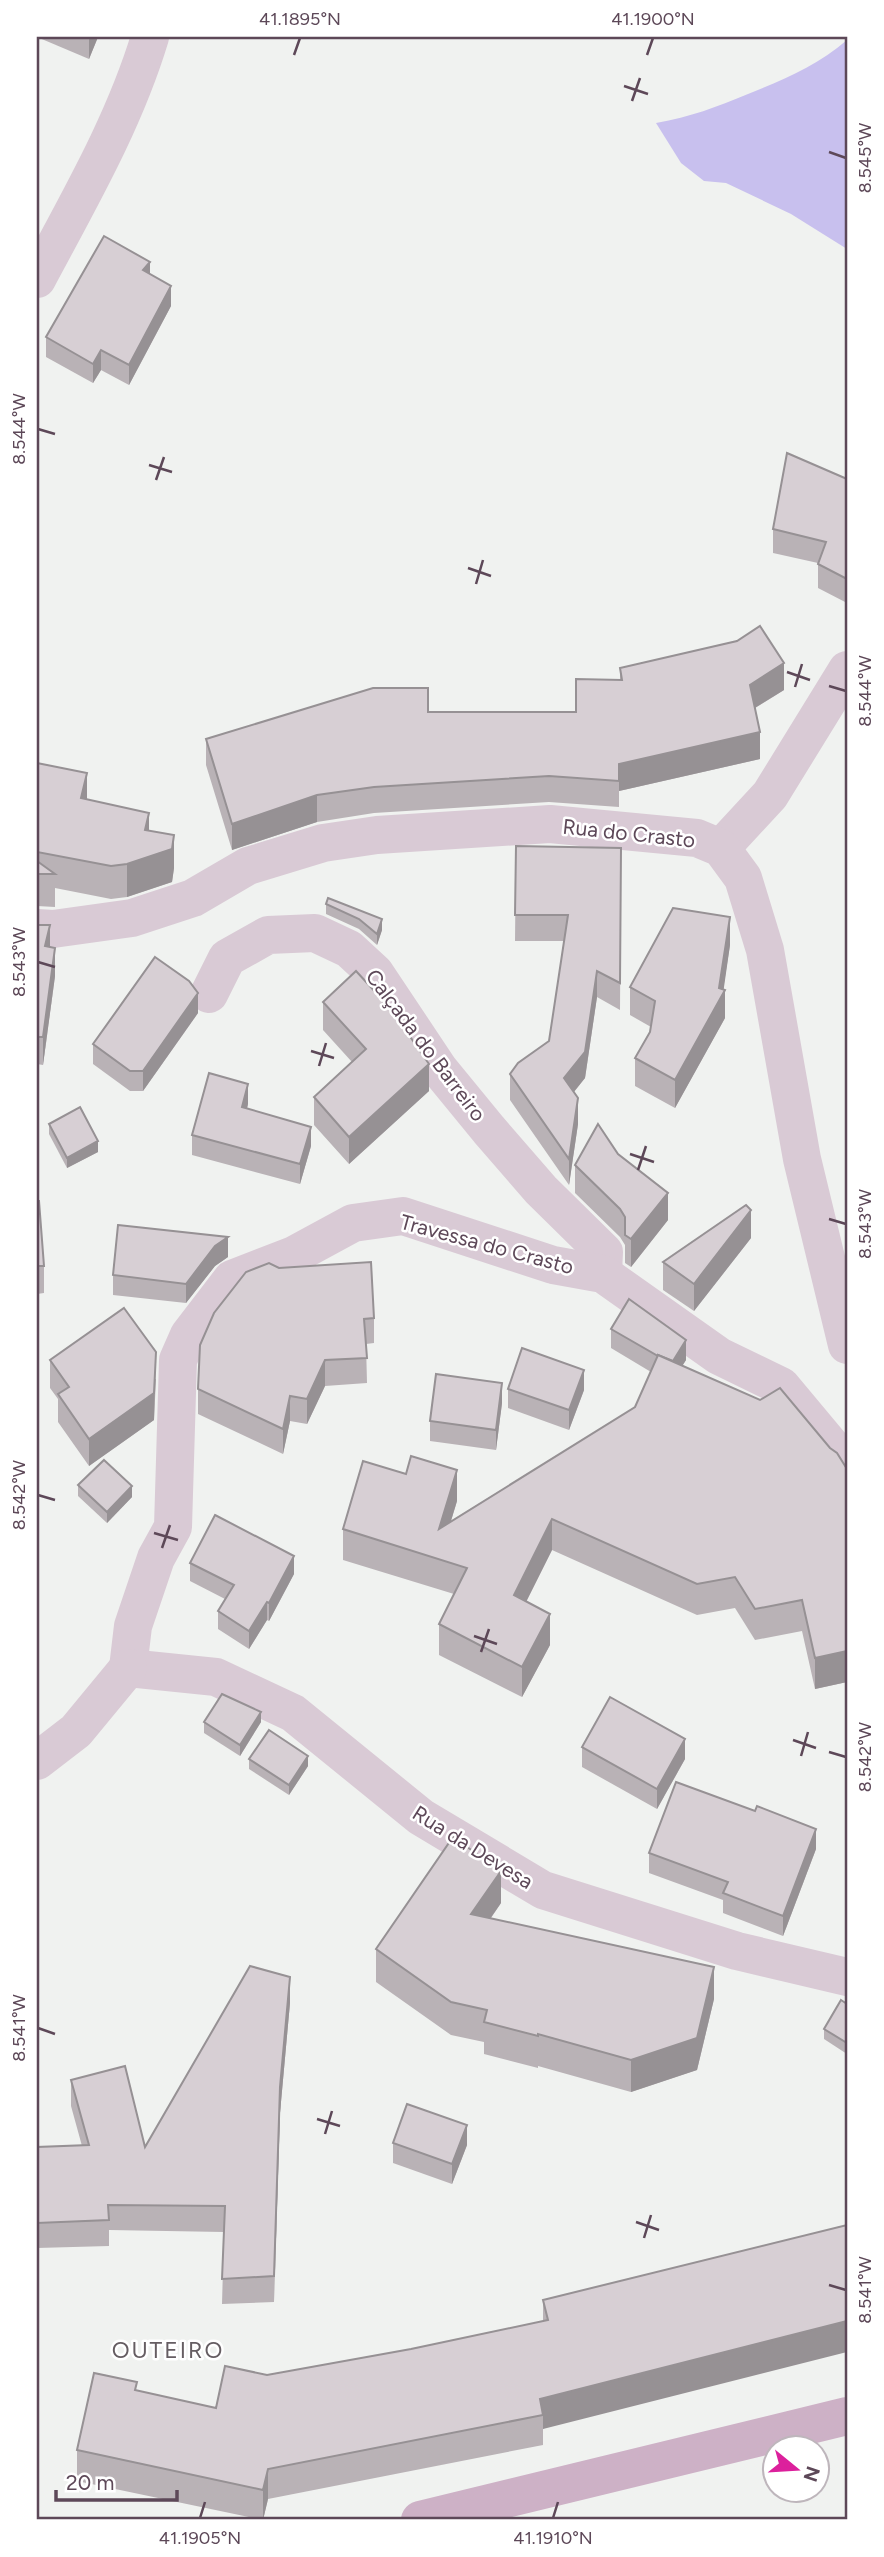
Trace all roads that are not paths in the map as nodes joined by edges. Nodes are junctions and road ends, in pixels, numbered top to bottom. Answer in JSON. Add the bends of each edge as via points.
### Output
{"nodes":[{"id":1,"x":150,"y":37,"type":"edge"},
{"id":2,"x":37,"y":279,"type":"edge"},
{"id":3,"x":847,"y":670,"type":"edge"},
{"id":4,"x":722,"y":848,"type":"junction"},
{"id":5,"x":37,"y":928,"type":"edge"},
{"id":6,"x":209,"y":994,"type":"dead end"},
{"id":7,"x":603,"y":1274,"type":"junction"},
{"id":8,"x":847,"y":1345,"type":"edge"},
{"id":9,"x":847,"y":1465,"type":"edge"},
{"id":10,"x":128,"y":1668,"type":"junction"},
{"id":11,"x":37,"y":1761,"type":"edge"},
{"id":12,"x":847,"y":1977,"type":"edge"},
{"id":13,"x":847,"y":2417,"type":"edge"},
{"id":14,"x":420,"y":2520,"type":"edge"}],
"edges":[{"from":1,"to":2,"type":"street","via":[[111,141]]},
{"from":3,"to":4,"type":"street","via":[[770,795]]},
{"from":4,"to":5,"type":"street","name":"Rua do Crasto","via":[[697,838],[550,824],[377,835],[323,843],[248,866],[193,898],[132,918]]},
{"from":4,"to":8,"type":"street","name":"Rua do Crasto","via":[[743,878],[765,950],[802,1159]]},
{"from":6,"to":7,"type":"street","name":"Calçada do Barreiro","via":[[227,958],[268,935],[315,933],[349,949],[374,973],[439,1069],[489,1130],[604,1252]]},
{"from":7,"to":9,"type":"street","name":"Travessa do Crasto","via":[[719,1356],[781,1386]]},
{"from":7,"to":10,"type":"street","name":"Travessa do Crasto","via":[[553,1265],[403,1216],[353,1223],[294,1255],[232,1279],[189,1335],[178,1360],[173,1527],[156,1558],[133,1626]]},
{"from":10,"to":11,"type":"street","via":[[76,1731]]},
{"from":10,"to":12,"type":"street","name":"Rua da Devesa","via":[[216,1677],[293,1713],[421,1817],[543,1890],[737,1951]]},
{"from":13,"to":14,"type":"main road"}]}
